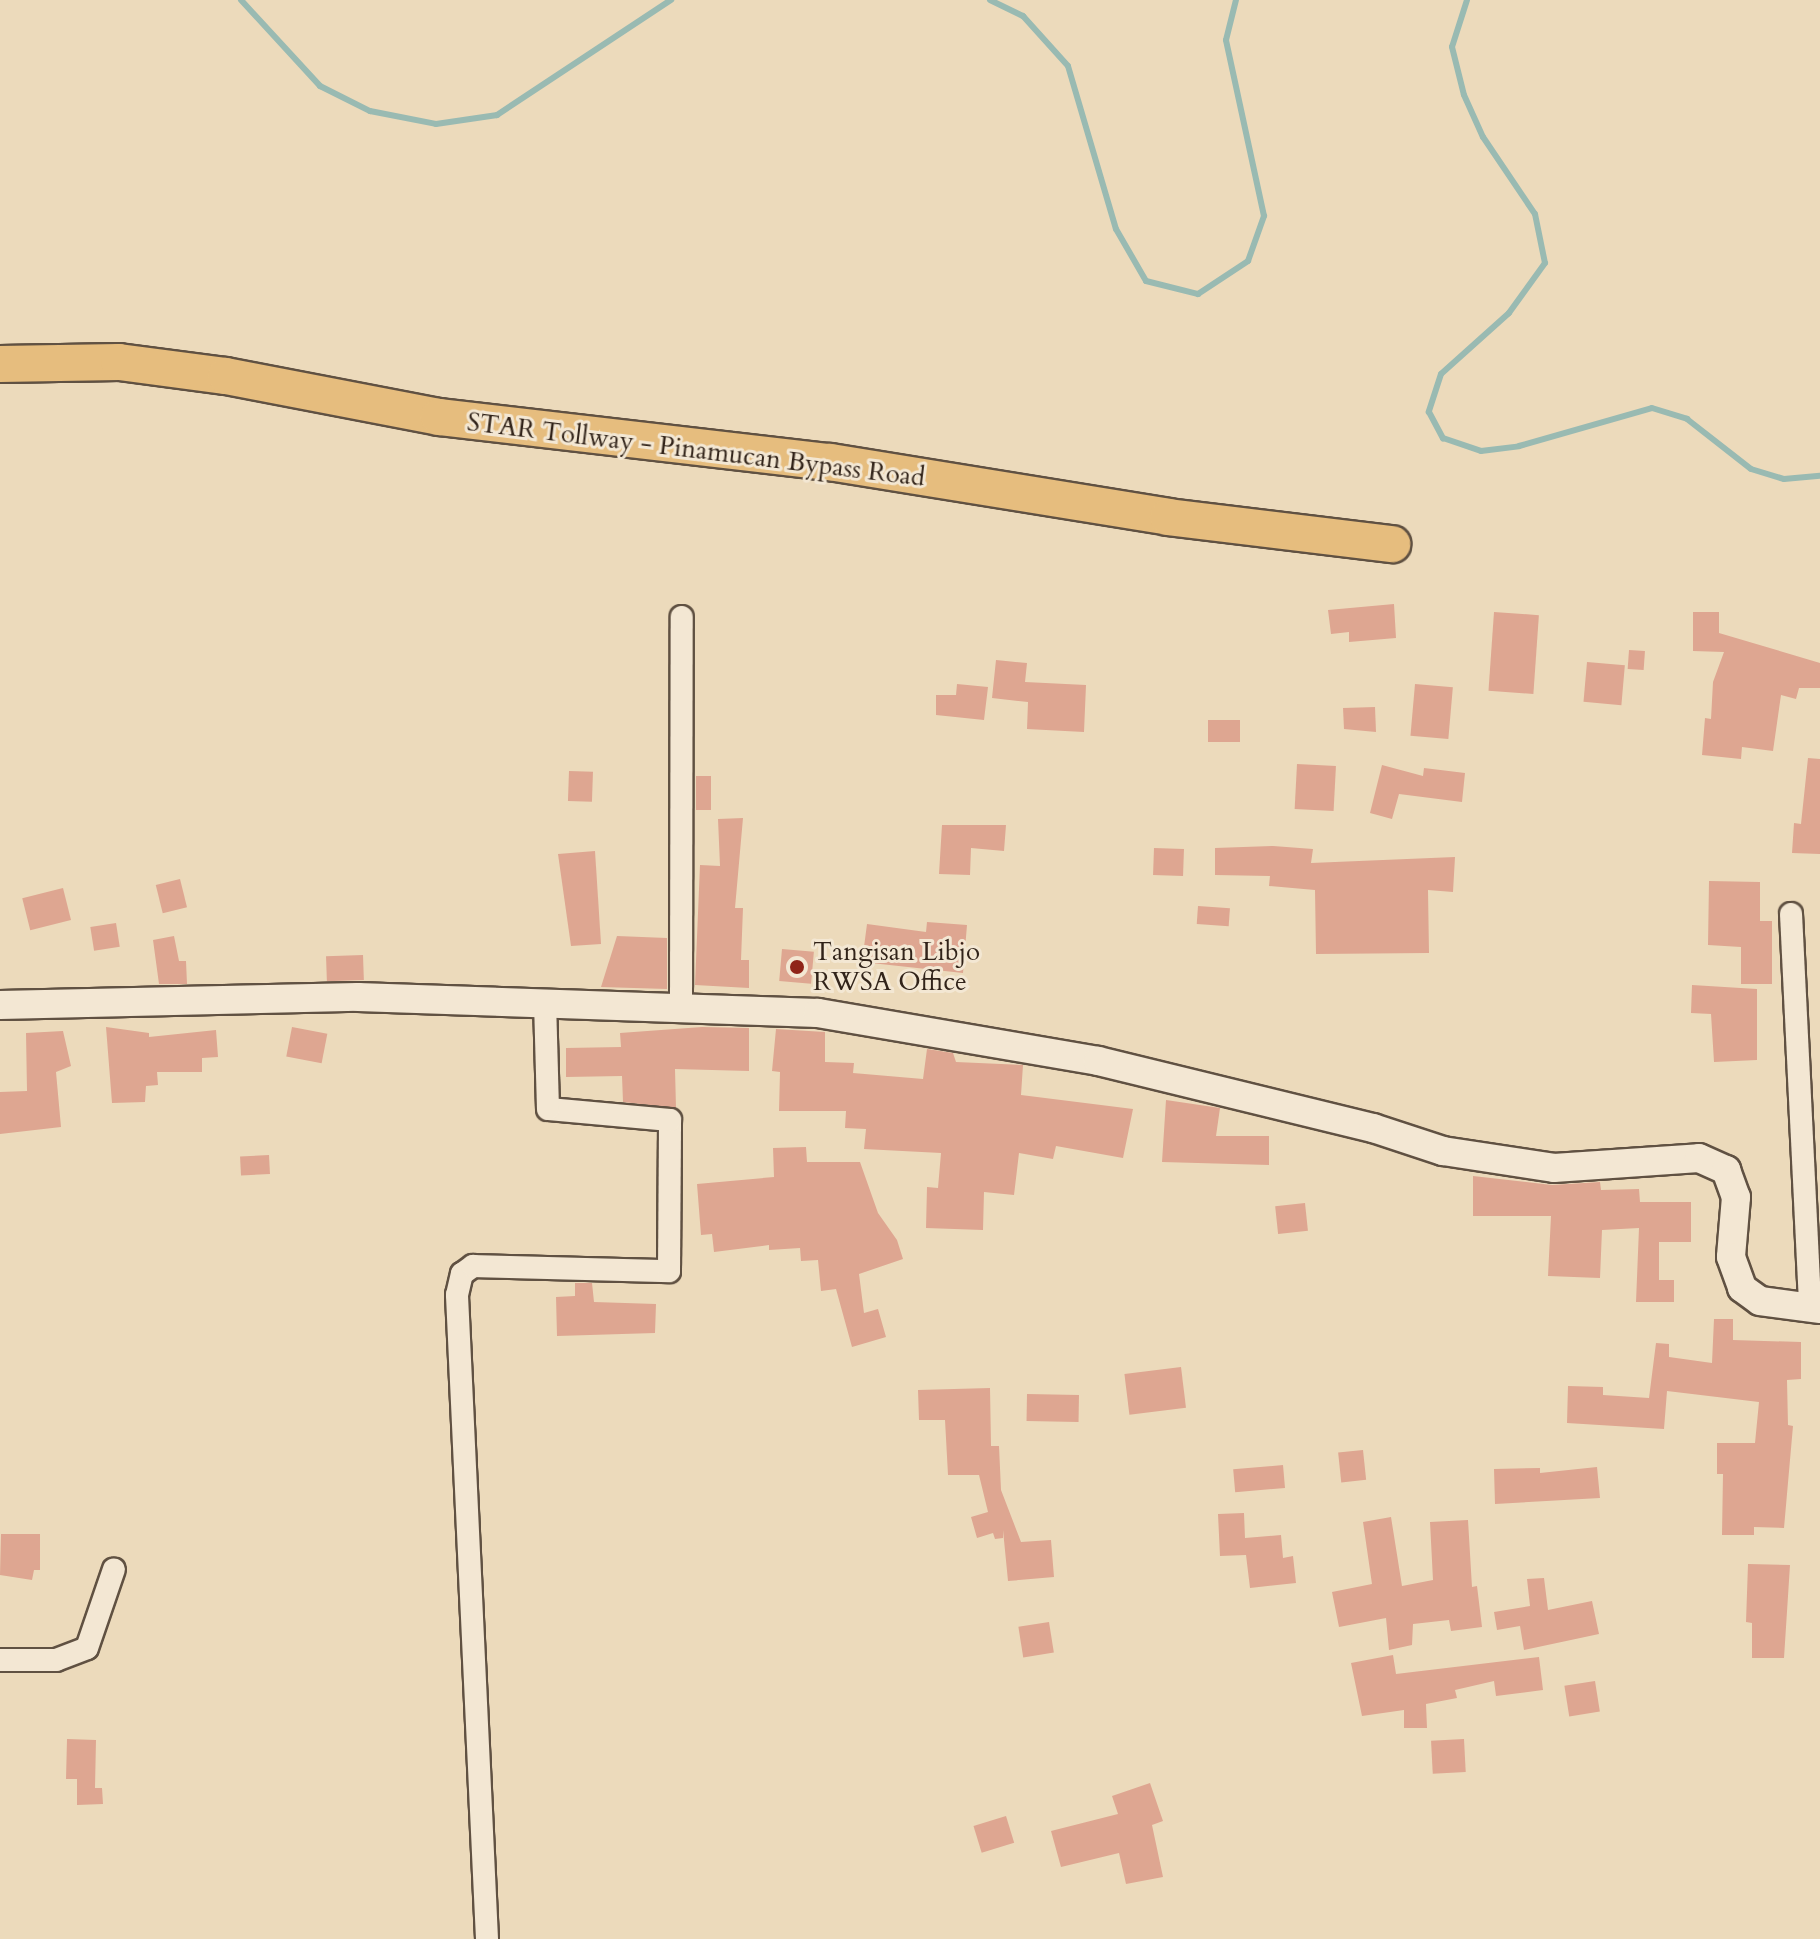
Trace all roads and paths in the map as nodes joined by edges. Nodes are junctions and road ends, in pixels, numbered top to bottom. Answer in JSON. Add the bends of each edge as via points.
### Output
{"nodes":[{"id":1,"x":0,"y":364,"type":"edge"},
{"id":2,"x":1392,"y":544,"type":"dead end"},
{"id":3,"x":682,"y":617,"type":"dead end"},
{"id":4,"x":1791,"y":914,"type":"dead end"},
{"id":5,"x":545,"y":1003,"type":"junction"},
{"id":6,"x":0,"y":1005,"type":"edge"},
{"id":7,"x":681,"y":1005,"type":"junction"},
{"id":8,"x":1815,"y":1308,"type":"edge"},
{"id":9,"x":114,"y":1569,"type":"dead end"},
{"id":10,"x":0,"y":1660,"type":"edge"},
{"id":11,"x":487,"y":1939,"type":"edge"}],
"edges":[{"from":1,"to":2,"type":"main road","name":"STAR Tollway - Pinamucan Bypass Road","via":[[119,362],[226,376],[439,417],[830,462],[1168,517]]},
{"from":3,"to":7,"type":"street"},
{"from":4,"to":8,"type":"street"},
{"from":5,"to":6,"type":"street","via":[[358,997]]},
{"from":5,"to":7,"type":"street"},
{"from":5,"to":11,"type":"street","via":[[548,1109],[670,1120],[669,1271],[473,1266],[462,1274],[457,1295]]},
{"from":7,"to":8,"type":"street","via":[[818,1013],[1098,1061],[1459,1154],[1554,1168],[1699,1158],[1726,1170],[1736,1197],[1731,1257],[1742,1288],[1760,1301]]},
{"from":9,"to":10,"type":"street","via":[[87,1648],[56,1660]]}]}
